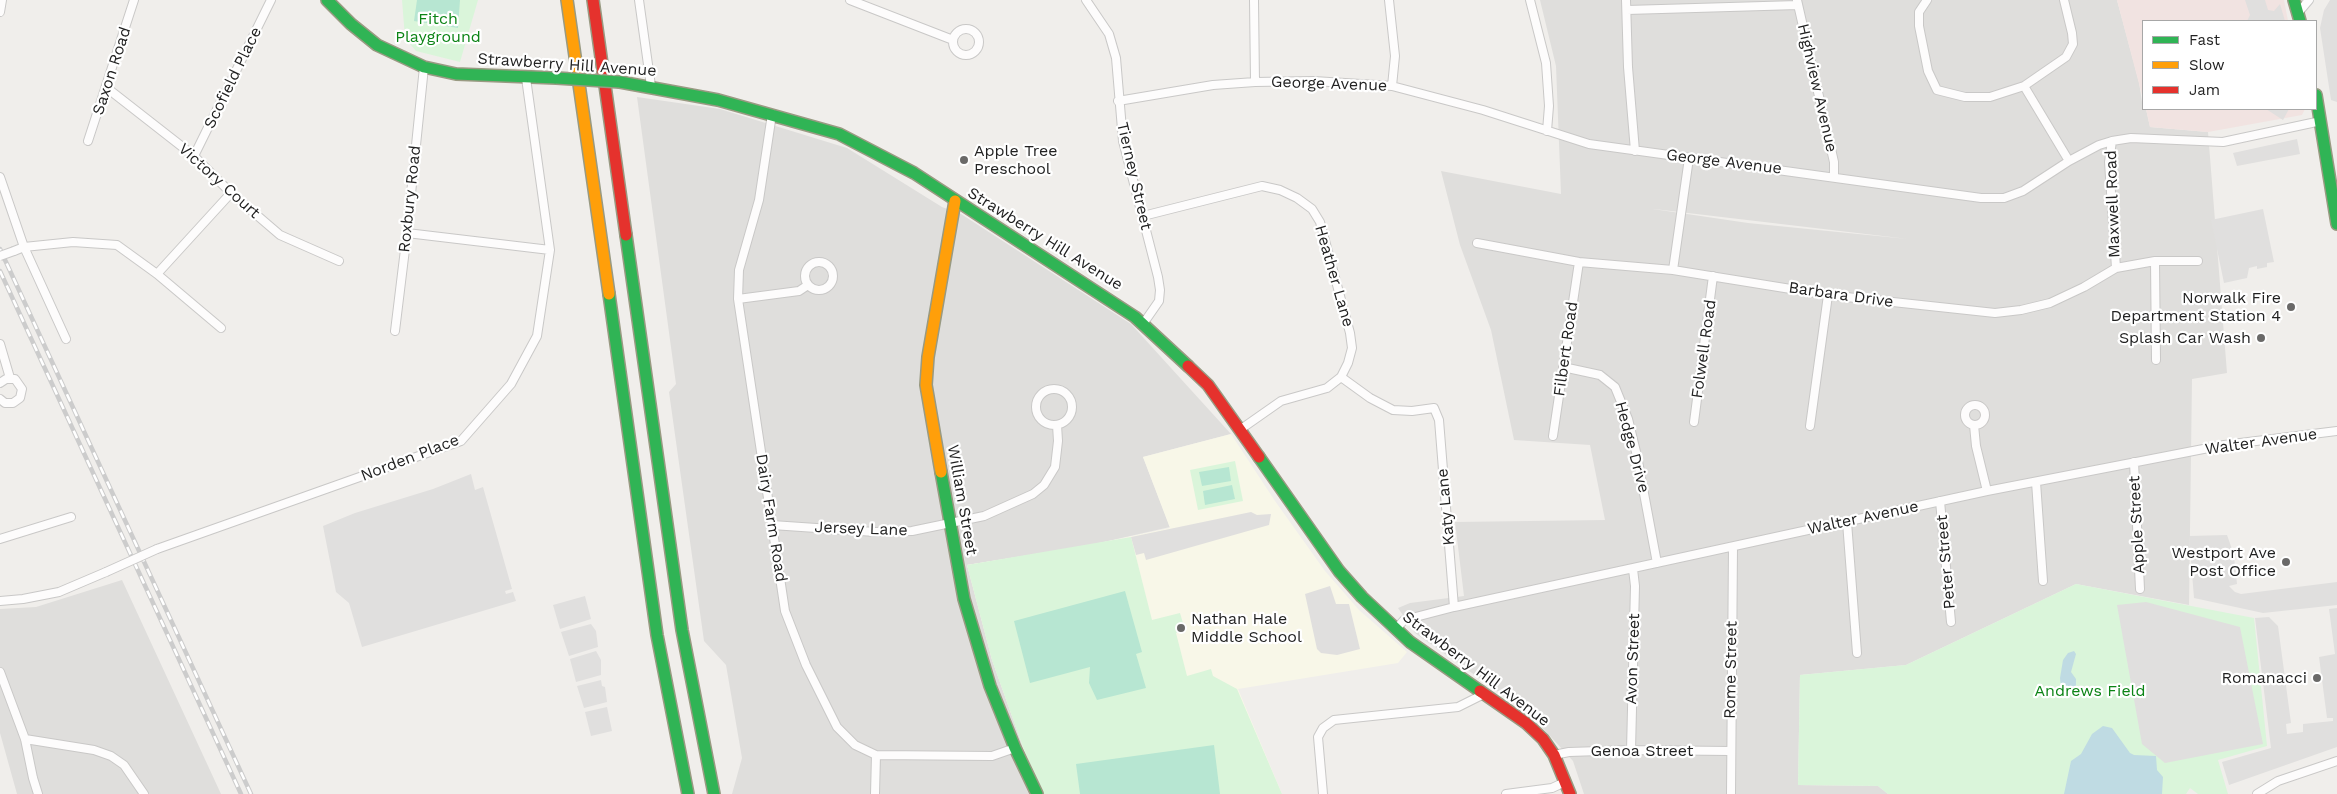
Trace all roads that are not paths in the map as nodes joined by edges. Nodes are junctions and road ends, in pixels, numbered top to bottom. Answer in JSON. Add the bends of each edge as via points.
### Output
{"nodes":[{"id":1,"x":2,"y":0,"type":"edge"},
{"id":2,"x":134,"y":0,"type":"edge"},
{"id":3,"x":272,"y":0,"type":"edge"},
{"id":4,"x":327,"y":0,"type":"edge"},
{"id":5,"x":567,"y":0,"type":"edge"},
{"id":6,"x":593,"y":0,"type":"edge"},
{"id":7,"x":639,"y":0,"type":"edge"},
{"id":8,"x":850,"y":0,"type":"edge"},
{"id":9,"x":1086,"y":0,"type":"edge"},
{"id":10,"x":1254,"y":0,"type":"edge"},
{"id":11,"x":1389,"y":0,"type":"edge"},
{"id":12,"x":1530,"y":0,"type":"edge"},
{"id":13,"x":1626,"y":0,"type":"edge"},
{"id":14,"x":1927,"y":0,"type":"edge"},
{"id":15,"x":2064,"y":0,"type":"edge"},
{"id":16,"x":2294,"y":0,"type":"edge"},
{"id":17,"x":2310,"y":0,"type":"edge"},
{"id":18,"x":1797,"y":3,"type":"edge"},
{"id":19,"x":1627,"y":10,"type":"junction"},
{"id":20,"x":0,"y":12,"type":"edge"},
{"id":21,"x":2299,"y":17,"type":"edge"},
{"id":22,"x":953,"y":40,"type":"dead end"},
{"id":23,"x":424,"y":67,"type":"junction"},
{"id":24,"x":526,"y":78,"type":"junction"},
{"id":25,"x":1255,"y":82,"type":"junction"},
{"id":26,"x":651,"y":86,"type":"junction"},
{"id":27,"x":1392,"y":86,"type":"junction"},
{"id":28,"x":2024,"y":86,"type":"junction"},
{"id":29,"x":107,"y":88,"type":"junction"},
{"id":30,"x":2317,"y":100,"type":"edge"},
{"id":31,"x":1118,"y":101,"type":"junction"},
{"id":32,"x":772,"y":114,"type":"junction"},
{"id":33,"x":2321,"y":121,"type":"junction"},
{"id":34,"x":1547,"y":130,"type":"junction"},
{"id":35,"x":88,"y":141,"type":"dead end"},
{"id":36,"x":2112,"y":141,"type":"junction"},
{"id":37,"x":1635,"y":151,"type":"junction"},
{"id":38,"x":194,"y":156,"type":"junction"},
{"id":39,"x":1689,"y":158,"type":"junction"},
{"id":40,"x":2069,"y":161,"type":"junction"},
{"id":41,"x":1834,"y":176,"type":"junction"},
{"id":42,"x":0,"y":177,"type":"edge"},
{"id":43,"x":231,"y":194,"type":"junction"},
{"id":44,"x":955,"y":201,"type":"junction"},
{"id":45,"x":1143,"y":216,"type":"junction"},
{"id":46,"x":2337,"y":224,"type":"edge"},
{"id":47,"x":407,"y":233,"type":"junction"},
{"id":48,"x":1478,"y":243,"type":"dead end"},
{"id":49,"x":24,"y":248,"type":"junction"},
{"id":50,"x":550,"y":250,"type":"junction"},
{"id":51,"x":0,"y":256,"type":"edge"},
{"id":52,"x":2198,"y":260,"type":"dead end"},
{"id":53,"x":339,"y":261,"type":"dead end"},
{"id":54,"x":2155,"y":261,"type":"junction"},
{"id":55,"x":1579,"y":262,"type":"junction"},
{"id":56,"x":2116,"y":268,"type":"junction"},
{"id":57,"x":1673,"y":270,"type":"junction"},
{"id":58,"x":158,"y":274,"type":"junction"},
{"id":59,"x":1713,"y":276,"type":"junction"},
{"id":60,"x":808,"y":285,"type":"dead end"},
{"id":61,"x":1828,"y":294,"type":"junction"},
{"id":62,"x":738,"y":299,"type":"junction"},
{"id":63,"x":1143,"y":324,"type":"junction"},
{"id":64,"x":221,"y":328,"type":"dead end"},
{"id":65,"x":395,"y":331,"type":"dead end"},
{"id":66,"x":66,"y":339,"type":"dead end"},
{"id":67,"x":0,"y":344,"type":"edge"},
{"id":68,"x":2156,"y":360,"type":"dead end"},
{"id":69,"x":1562,"y":367,"type":"junction"},
{"id":70,"x":10,"y":378,"type":"junction"},
{"id":71,"x":1341,"y":378,"type":"junction"},
{"id":72,"x":0,"y":383,"type":"edge"},
{"id":73,"x":0,"y":399,"type":"edge"},
{"id":74,"x":1694,"y":422,"type":"dead end"},
{"id":75,"x":1057,"y":425,"type":"junction"},
{"id":76,"x":1974,"y":425,"type":"dead end"},
{"id":77,"x":1810,"y":426,"type":"dead end"},
{"id":78,"x":1241,"y":429,"type":"junction"},
{"id":79,"x":2337,"y":432,"type":"edge"},
{"id":80,"x":1553,"y":436,"type":"dead end"},
{"id":81,"x":2134,"y":462,"type":"junction"},
{"id":82,"x":2036,"y":482,"type":"junction"},
{"id":83,"x":1987,"y":491,"type":"junction"},
{"id":84,"x":1940,"y":501,"type":"junction"},
{"id":85,"x":71,"y":517,"type":"dead end"},
{"id":86,"x":1847,"y":522,"type":"junction"},
{"id":87,"x":949,"y":524,"type":"junction"},
{"id":88,"x":772,"y":526,"type":"junction"},
{"id":89,"x":0,"y":538,"type":"edge"},
{"id":90,"x":1732,"y":547,"type":"junction"},
{"id":91,"x":1657,"y":563,"type":"junction"},
{"id":92,"x":1633,"y":569,"type":"junction"},
{"id":93,"x":2043,"y":581,"type":"dead end"},
{"id":94,"x":2140,"y":589,"type":"dead end"},
{"id":95,"x":0,"y":601,"type":"edge"},
{"id":96,"x":1454,"y":607,"type":"junction"},
{"id":97,"x":1951,"y":622,"type":"dead end"},
{"id":98,"x":1396,"y":628,"type":"junction"},
{"id":99,"x":1857,"y":653,"type":"dead end"},
{"id":100,"x":0,"y":672,"type":"edge"},
{"id":101,"x":1484,"y":694,"type":"junction"},
{"id":102,"x":25,"y":739,"type":"junction"},
{"id":103,"x":1015,"y":748,"type":"junction"},
{"id":104,"x":1631,"y":750,"type":"junction"},
{"id":105,"x":1730,"y":752,"type":"junction"},
{"id":106,"x":876,"y":755,"type":"junction"},
{"id":107,"x":1554,"y":755,"type":"junction"},
{"id":108,"x":2337,"y":760,"type":"edge"},
{"id":109,"x":1565,"y":782,"type":"junction"},
{"id":110,"x":38,"y":794,"type":"edge"},
{"id":111,"x":144,"y":794,"type":"edge"},
{"id":112,"x":688,"y":794,"type":"edge"},
{"id":113,"x":714,"y":794,"type":"edge"},
{"id":114,"x":875,"y":794,"type":"edge"},
{"id":115,"x":1037,"y":794,"type":"edge"},
{"id":116,"x":1323,"y":794,"type":"edge"},
{"id":117,"x":1506,"y":794,"type":"edge"},
{"id":118,"x":1570,"y":794,"type":"edge"},
{"id":119,"x":1730,"y":794,"type":"edge"},
{"id":120,"x":2257,"y":794,"type":"edge"}],
"edges":[{"from":1,"to":20,"type":"street"},
{"from":2,"to":29,"type":"street","name":"Saxon Road"},
{"from":3,"to":38,"type":"street","name":"Scofield Place"},
{"from":4,"to":23,"type":"main road","name":"Strawberry Hill Avenue","via":[[377,45]]},
{"from":5,"to":112,"type":"main road","via":[[657,635]]},
{"from":6,"to":113,"type":"main road","via":[[683,637]]},
{"from":7,"to":26,"type":"street"},
{"from":8,"to":22,"type":"street"},
{"from":9,"to":31,"type":"street","name":"Tierney Street","via":[[1109,34],[1116,58]]},
{"from":10,"to":25,"type":"street"},
{"from":11,"to":27,"type":"street","via":[[1395,56]]},
{"from":12,"to":34,"type":"street","via":[[1546,64]]},
{"from":13,"to":19,"type":"street"},
{"from":14,"to":28,"type":"street","via":[[1919,12],[1919,26],[1928,71],[1937,90],[1965,97],[1990,97]]},
{"from":15,"to":28,"type":"street","via":[[2073,44],[2066,58]]},
{"from":16,"to":21,"type":"main road"},
{"from":17,"to":21,"type":"street"},
{"from":18,"to":19,"type":"street"},
{"from":18,"to":41,"type":"street","name":"Highview Avenue","via":[[1834,162]]},
{"from":19,"to":37,"type":"street"},
{"from":23,"to":24,"type":"main road","name":"Strawberry Hill Avenue","via":[[456,74]]},
{"from":23,"to":47,"type":"street","name":"Roxbury Road"},
{"from":24,"to":26,"type":"main road","name":"Strawberry Hill Avenue","bridge":true},
{"from":24,"to":50,"type":"street","name":"Norden Place"},
{"from":25,"to":27,"type":"street","name":"George Avenue","via":[[1314,80]]},
{"from":25,"to":31,"type":"street","name":"George Avenue","via":[[1213,85]]},
{"from":26,"to":32,"type":"main road","name":"Strawberry Hill Avenue"},
{"from":27,"to":34,"type":"street","name":"George Avenue"},
{"from":28,"to":40,"type":"street"},
{"from":29,"to":35,"type":"street","name":"Saxon Road"},
{"from":29,"to":38,"type":"street","name":"Victory Court"},
{"from":30,"to":33,"type":"main road"},
{"from":31,"to":45,"type":"street","name":"Tierney Street","via":[[1123,141]]},
{"from":32,"to":44,"type":"main road","name":"Strawberry Hill Avenue","via":[[839,134],[914,173]]},
{"from":32,"to":62,"type":"street","name":"Dairy Farm Road","via":[[759,200],[740,270]]},
{"from":33,"to":36,"type":"street","name":"George Avenue","via":[[2223,142],[2131,138]]},
{"from":33,"to":46,"type":"main road"},
{"from":34,"to":37,"type":"street","name":"George Avenue","via":[[1589,144]]},
{"from":36,"to":40,"type":"street","name":"George Avenue"},
{"from":36,"to":56,"type":"street","name":"Maxwell Road","via":[[2109,162]]},
{"from":37,"to":39,"type":"street","name":"George Avenue"},
{"from":38,"to":43,"type":"street","name":"Victory Court"},
{"from":39,"to":41,"type":"street","name":"George Avenue"},
{"from":39,"to":57,"type":"street"},
{"from":40,"to":41,"type":"street","name":"George Avenue","via":[[2023,192],[2004,198],[1981,198]]},
{"from":42,"to":49,"type":"street"},
{"from":43,"to":53,"type":"street","name":"Victory Court","via":[[280,234]]},
{"from":43,"to":58,"type":"street"},
{"from":44,"to":63,"type":"main road","name":"Strawberry Hill Avenue","via":[[1104,295]]},
{"from":44,"to":87,"type":"main road","name":"William Street","via":[[926,385]]},
{"from":45,"to":63,"type":"street","name":"Tierney Street","via":[[1160,290],[1159,302]]},
{"from":45,"to":71,"type":"street","name":"Heather Lane","via":[[1262,186],[1280,190],[1312,209],[1320,222],[1350,333],[1352,348]]},
{"from":47,"to":50,"type":"street"},
{"from":47,"to":65,"type":"street","name":"Roxbury Road"},
{"from":48,"to":55,"type":"street","name":"Barbara Drive"},
{"from":49,"to":51,"type":"street","bridge":true},
{"from":49,"to":58,"type":"street","via":[[73,242],[117,245]]},
{"from":49,"to":66,"type":"street"},
{"from":50,"to":95,"type":"street","name":"Norden Place","bridge":true,"via":[[537,336],[511,384],[461,441],[157,550],[59,592]]},
{"from":52,"to":54,"type":"street","name":"Barbara Drive"},
{"from":54,"to":56,"type":"street","name":"Barbara Drive"},
{"from":54,"to":68,"type":"street"},
{"from":55,"to":57,"type":"street","name":"Barbara Drive"},
{"from":55,"to":69,"type":"street","name":"Filbert Road"},
{"from":56,"to":61,"type":"street","name":"Barbara Drive","via":[[2050,303],[1995,313]]},
{"from":57,"to":59,"type":"street","name":"Barbara Drive"},
{"from":58,"to":64,"type":"street"},
{"from":59,"to":61,"type":"street","name":"Barbara Drive"},
{"from":59,"to":74,"type":"street","name":"Folwell Road"},
{"from":60,"to":62,"type":"street","via":[[799,291]]},
{"from":61,"to":77,"type":"street"},
{"from":62,"to":88,"type":"street","name":"Dairy Farm Road"},
{"from":63,"to":78,"type":"main road","name":"Strawberry Hill Avenue","via":[[1208,385]]},
{"from":67,"to":70,"type":"street"},
{"from":69,"to":80,"type":"street","name":"Filbert Road"},
{"from":69,"to":91,"type":"street","name":"Hedge Drive","via":[[1600,375],[1615,387],[1628,419],[1637,456]]},
{"from":70,"to":72,"type":"street"},
{"from":70,"to":73,"type":"street","via":[[21,385],[20,398],[9,404]]},
{"from":71,"to":78,"type":"street","via":[[1318,392],[1281,400]]},
{"from":71,"to":96,"type":"street","name":"Katy Lane","via":[[1393,410],[1434,408],[1439,420]]},
{"from":75,"to":75,"type":"street","via":[[1067,420],[1072,409],[1065,393],[1054,390],[1043,394],[1036,409],[1041,420]]},
{"from":75,"to":87,"type":"street","name":"Jersey Lane","via":[[1055,467],[1044,485],[1033,494],[984,516]]},
{"from":76,"to":83,"type":"street"},
{"from":78,"to":98,"type":"main road","name":"Strawberry Hill Avenue","via":[[1339,571]]},
{"from":79,"to":81,"type":"street","name":"Walter Avenue","via":[[2224,445]]},
{"from":81,"to":82,"type":"street","name":"Walter Avenue"},
{"from":81,"to":94,"type":"street","name":"Apple Street"},
{"from":82,"to":83,"type":"street","name":"Walter Avenue"},
{"from":82,"to":93,"type":"street"},
{"from":83,"to":84,"type":"street","name":"Walter Avenue"},
{"from":84,"to":86,"type":"street","name":"Walter Avenue"},
{"from":84,"to":97,"type":"street","name":"Peter Street"},
{"from":85,"to":89,"type":"street"},
{"from":86,"to":90,"type":"street","name":"Walter Avenue"},
{"from":86,"to":99,"type":"street"},
{"from":87,"to":88,"type":"street","name":"Jersey Lane","via":[[912,531],[875,532]]},
{"from":87,"to":103,"type":"main road","name":"William Street","via":[[974,635]]},
{"from":88,"to":106,"type":"street","name":"Dairy Farm Road","via":[[785,611],[806,665],[837,727],[855,745]]},
{"from":90,"to":91,"type":"street","name":"Walter Avenue"},
{"from":90,"to":105,"type":"street","name":"Rome Street"},
{"from":91,"to":92,"type":"street","name":"Walter Avenue"},
{"from":92,"to":96,"type":"street","name":"Walter Avenue"},
{"from":92,"to":104,"type":"street","name":"Avon Street"},
{"from":96,"to":98,"type":"street","name":"Walter Avenue","via":[[1404,620]]},
{"from":98,"to":101,"type":"main road","name":"Strawberry Hill Avenue","via":[[1410,642]]},
{"from":100,"to":102,"type":"street"},
{"from":101,"to":107,"type":"main road","name":"Strawberry Hill Avenue","via":[[1526,723]]},
{"from":101,"to":116,"type":"street","via":[[1458,707],[1334,720],[1322,728],[1318,737]]},
{"from":102,"to":110,"type":"street"},
{"from":102,"to":111,"type":"street","via":[[94,750],[111,756],[124,765]]},
{"from":103,"to":106,"type":"street","name":"Dairy Farm Road","via":[[992,756]]},
{"from":103,"to":115,"type":"main road","name":"William Street"},
{"from":104,"to":105,"type":"street","name":"Genoa Street"},
{"from":104,"to":107,"type":"street","name":"Genoa Street"},
{"from":105,"to":119,"type":"street","name":"Rome Street"},
{"from":106,"to":114,"type":"street"},
{"from":107,"to":109,"type":"main road","name":"Strawberry Hill Avenue"},
{"from":108,"to":120,"type":"street","via":[[2278,782]]},
{"from":109,"to":117,"type":"street","via":[[1552,788]]},
{"from":109,"to":118,"type":"main road","name":"Strawberry Hill Avenue"}]}
